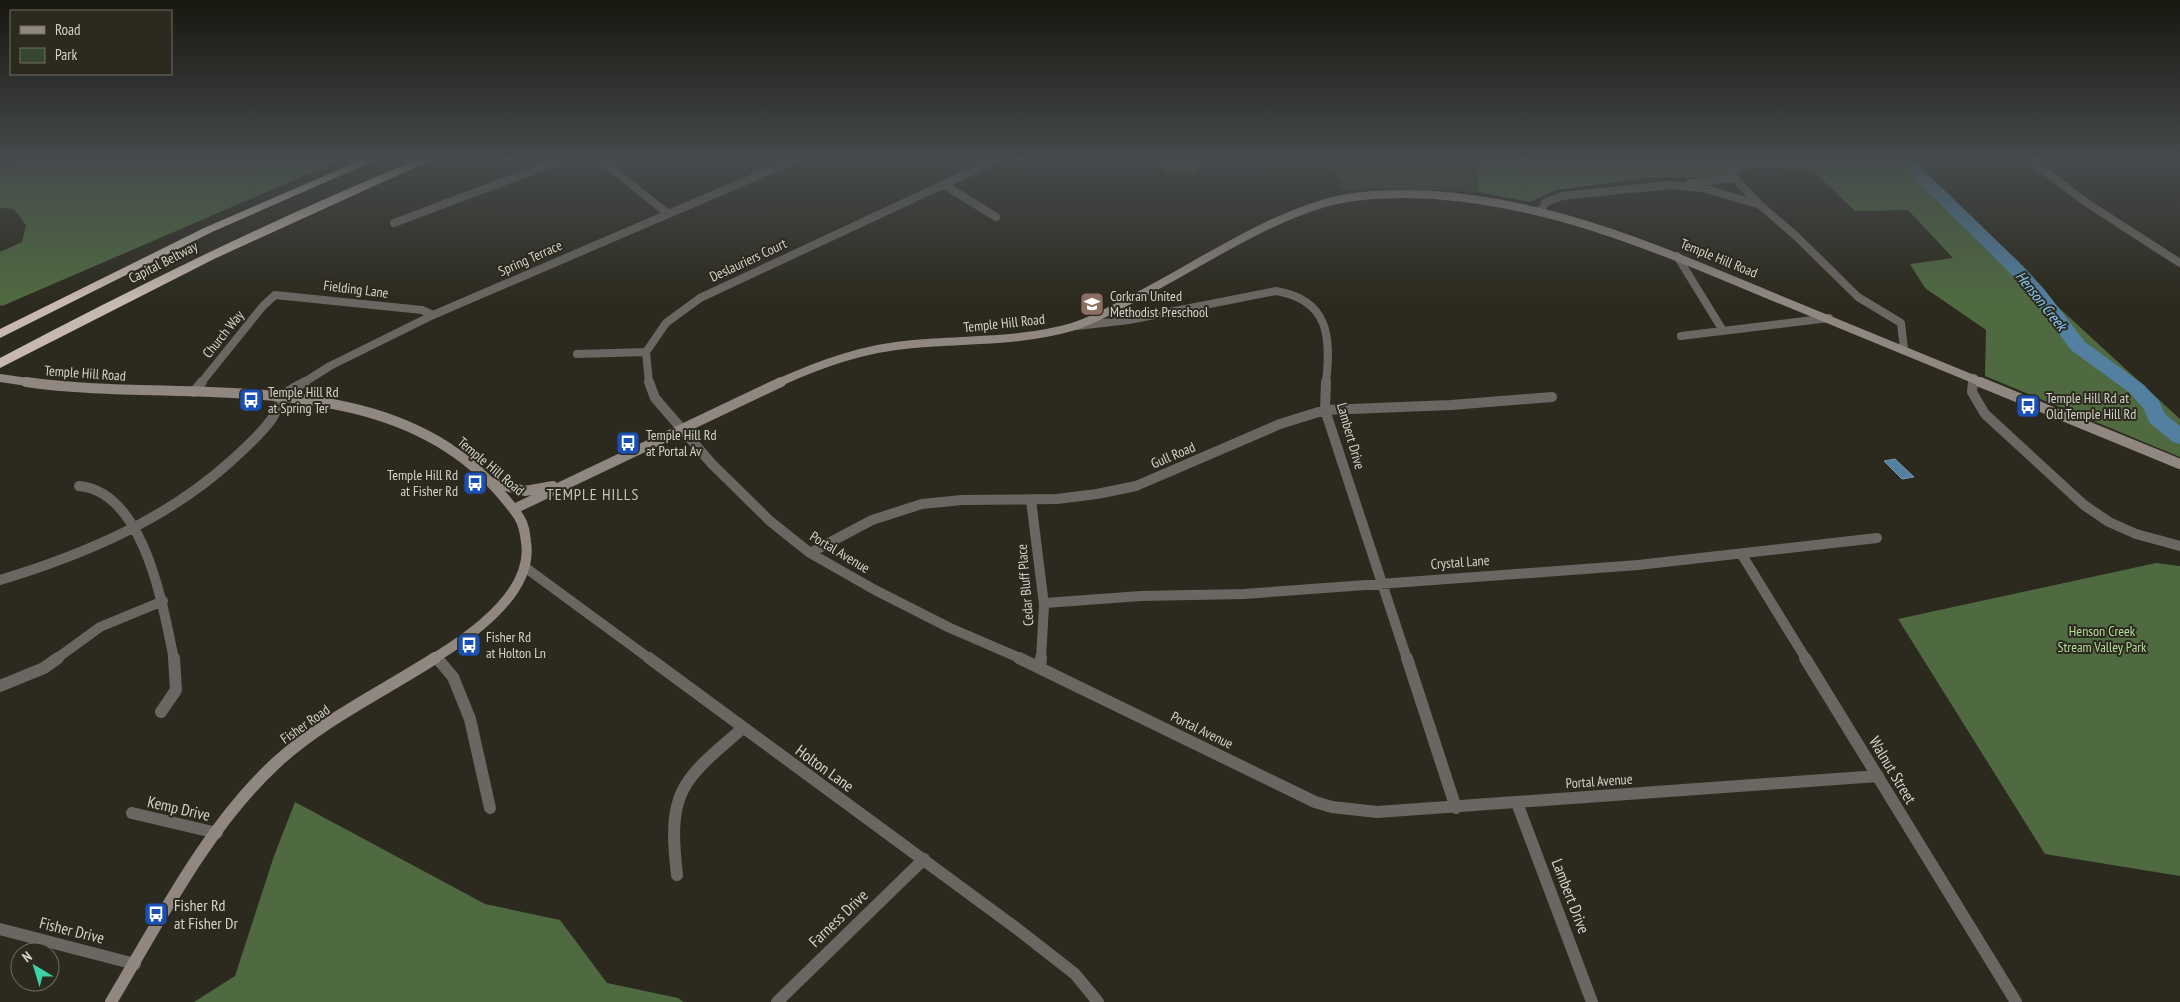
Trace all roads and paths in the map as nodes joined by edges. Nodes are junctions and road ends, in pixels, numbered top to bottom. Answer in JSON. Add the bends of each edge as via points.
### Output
{"nodes":[{"id":1,"x":262,"y":207,"type":"edge"},
{"id":2,"x":315,"y":207,"type":"edge"},
{"id":3,"x":437,"y":207,"type":"edge"},
{"id":4,"x":659,"y":207,"type":"edge"},
{"id":5,"x":682,"y":207,"type":"edge"},
{"id":6,"x":894,"y":207,"type":"edge"},
{"id":7,"x":980,"y":207,"type":"edge"},
{"id":8,"x":1316,"y":207,"type":"edge"},
{"id":9,"x":1521,"y":207,"type":"edge"},
{"id":10,"x":1543,"y":207,"type":"edge"},
{"id":11,"x":1762,"y":207,"type":"edge"},
{"id":12,"x":2092,"y":207,"type":"edge"},
{"id":13,"x":1541,"y":210,"type":"junction"},
{"id":14,"x":667,"y":213,"type":"junction"},
{"id":15,"x":996,"y":217,"type":"dead end"},
{"id":16,"x":394,"y":223,"type":"dead end"},
{"id":17,"x":1677,"y":256,"type":"junction"},
{"id":18,"x":2180,"y":263,"type":"edge"},
{"id":19,"x":275,"y":295,"type":"joint"},
{"id":20,"x":433,"y":315,"type":"junction"},
{"id":21,"x":1829,"y":318,"type":"junction"},
{"id":22,"x":1074,"y":326,"type":"junction"},
{"id":23,"x":1722,"y":329,"type":"junction"},
{"id":24,"x":0,"y":334,"type":"edge"},
{"id":25,"x":1681,"y":336,"type":"dead end"},
{"id":26,"x":1904,"y":349,"type":"junction"},
{"id":27,"x":646,"y":352,"type":"junction"},
{"id":28,"x":577,"y":354,"type":"dead end"},
{"id":29,"x":0,"y":364,"type":"edge"},
{"id":30,"x":0,"y":378,"type":"edge"},
{"id":31,"x":1974,"y":378,"type":"junction"},
{"id":32,"x":194,"y":392,"type":"junction"},
{"id":33,"x":284,"y":395,"type":"junction"},
{"id":34,"x":1552,"y":397,"type":"dead end"},
{"id":35,"x":1325,"y":410,"type":"junction"},
{"id":36,"x":683,"y":430,"type":"junction"},
{"id":37,"x":2180,"y":464,"type":"edge"},
{"id":38,"x":589,"y":473,"type":"junction"},
{"id":39,"x":492,"y":482,"type":"junction"},
{"id":40,"x":79,"y":486,"type":"dead end"},
{"id":41,"x":1031,"y":500,"type":"junction"},
{"id":42,"x":516,"y":508,"type":"junction"},
{"id":43,"x":131,"y":528,"type":"junction"},
{"id":44,"x":1877,"y":538,"type":"dead end"},
{"id":45,"x":2180,"y":546,"type":"edge"},
{"id":46,"x":810,"y":553,"type":"junction"},
{"id":47,"x":1742,"y":555,"type":"junction"},
{"id":48,"x":526,"y":568,"type":"junction"},
{"id":49,"x":0,"y":580,"type":"edge"},
{"id":50,"x":1381,"y":582,"type":"junction"},
{"id":51,"x":163,"y":601,"type":"junction"},
{"id":52,"x":1045,"y":603,"type":"junction"},
{"id":53,"x":436,"y":657,"type":"junction"},
{"id":54,"x":1040,"y":667,"type":"junction"},
{"id":55,"x":0,"y":686,"type":"edge"},
{"id":56,"x":161,"y":712,"type":"dead end"},
{"id":57,"x":743,"y":728,"type":"junction"},
{"id":58,"x":1878,"y":776,"type":"junction"},
{"id":59,"x":1517,"y":803,"type":"junction"},
{"id":60,"x":490,"y":808,"type":"dead end"},
{"id":61,"x":1456,"y":808,"type":"junction"},
{"id":62,"x":132,"y":813,"type":"dead end"},
{"id":63,"x":217,"y":834,"type":"junction"},
{"id":64,"x":924,"y":859,"type":"junction"},
{"id":65,"x":677,"y":875,"type":"dead end"},
{"id":66,"x":0,"y":929,"type":"edge"},
{"id":67,"x":135,"y":964,"type":"junction"},
{"id":68,"x":112,"y":1002,"type":"edge"},
{"id":69,"x":776,"y":1002,"type":"edge"},
{"id":70,"x":1098,"y":1002,"type":"edge"},
{"id":71,"x":1592,"y":1002,"type":"edge"},
{"id":72,"x":2016,"y":1002,"type":"edge"}],
"edges":[{"from":1,"to":24,"type":"highway","name":"Capital Beltway","via":[[208,230]]},
{"from":2,"to":29,"type":"highway","name":"Capital Beltway","via":[[228,246]]},
{"from":3,"to":16,"type":"street"},
{"from":4,"to":14,"type":"street"},
{"from":5,"to":14,"type":"street","name":"Spring Terrace"},
{"from":6,"to":27,"type":"street","name":"Deslauriers Court","via":[[700,298],[666,323]]},
{"from":7,"to":15,"type":"street"},
{"from":8,"to":22,"type":"main road","name":"Temple Hill Road","via":[[1292,214],[1154,289]]},
{"from":9,"to":13,"type":"main road","name":"Temple Hill Road"},
{"from":10,"to":13,"type":"street"},
{"from":11,"to":26,"type":"street","via":[[1858,297],[1901,323]]},
{"from":12,"to":18,"type":"street"},
{"from":13,"to":17,"type":"main road","name":"Temple Hill Road"},
{"from":14,"to":20,"type":"street","name":"Spring Terrace"},
{"from":17,"to":21,"type":"main road","name":"Temple Hill Road"},
{"from":17,"to":23,"type":"street"},
{"from":19,"to":20,"type":"street","name":"Fielding Lane","via":[[422,310]]},
{"from":19,"to":32,"type":"street","name":"Church Way"},
{"from":20,"to":33,"type":"street","name":"Spring Terrace","via":[[330,366]]},
{"from":21,"to":23,"type":"street"},
{"from":21,"to":26,"type":"main road","name":"Temple Hill Road"},
{"from":22,"to":35,"type":"street","name":"Lambert Drive","via":[[1128,320],[1258,294],[1288,293],[1308,304],[1324,322],[1328,350]]},
{"from":22,"to":36,"type":"main road","name":"Temple Hill Road","via":[[1006,340],[900,344],[855,354],[826,362]]},
{"from":23,"to":25,"type":"street"},
{"from":26,"to":31,"type":"main road","name":"Temple Hill Road"},
{"from":27,"to":28,"type":"street"},
{"from":27,"to":36,"type":"street","name":"Portal Avenue","via":[[650,387],[655,398]]},
{"from":30,"to":32,"type":"main road","name":"Temple Hill Road","via":[[98,390]]},
{"from":31,"to":37,"type":"main road","name":"Temple Hill Road"},
{"from":31,"to":45,"type":"street","via":[[1972,392],[1985,414],[2084,505],[2130,531]]},
{"from":32,"to":33,"type":"main road","name":"Temple Hill Road"},
{"from":33,"to":39,"type":"main road","name":"Temple Hill Road","via":[[344,406],[402,424],[448,448]]},
{"from":33,"to":43,"type":"street","via":[[271,420],[230,463],[187,496]]},
{"from":34,"to":35,"type":"street","name":"Gull Road"},
{"from":35,"to":41,"type":"street","name":"Gull Road","via":[[1280,424],[1136,486],[1075,497]]},
{"from":35,"to":50,"type":"street","name":"Lambert Drive"},
{"from":36,"to":38,"type":"main road","name":"Temple Hill Road"},
{"from":36,"to":46,"type":"street","name":"Portal Avenue","via":[[712,464]]},
{"from":38,"to":39,"type":"main road","via":[[525,491]]},
{"from":38,"to":42,"type":"main road","name":"Temple Hill Road"},
{"from":39,"to":42,"type":"main road","name":"Temple Hill Road"},
{"from":40,"to":43,"type":"street","via":[[96,488],[110,498]]},
{"from":41,"to":46,"type":"street","name":"Gull Road","via":[[964,499],[916,506],[871,519]]},
{"from":41,"to":52,"type":"street","name":"Cedar Bluff Place"},
{"from":42,"to":48,"type":"main road","name":"Fisher Road","via":[[528,534]]},
{"from":43,"to":49,"type":"street","via":[[77,555]]},
{"from":43,"to":51,"type":"street","via":[[151,566]]},
{"from":44,"to":47,"type":"street","name":"Crystal Lane"},
{"from":46,"to":54,"type":"street","name":"Portal Avenue","via":[[950,628]]},
{"from":47,"to":50,"type":"street","name":"Crystal Lane"},
{"from":47,"to":58,"type":"street","name":"Walnut Street"},
{"from":48,"to":53,"type":"main road","name":"Fisher Road","via":[[512,595],[494,614]]},
{"from":48,"to":57,"type":"street","name":"Holton Lane"},
{"from":50,"to":52,"type":"street","name":"Crystal Lane","via":[[1244,594],[1141,596]]},
{"from":50,"to":61,"type":"street","name":"Lambert Drive"},
{"from":51,"to":55,"type":"street","via":[[100,627],[44,668]]},
{"from":51,"to":56,"type":"street","via":[[176,672],[176,692]]},
{"from":52,"to":54,"type":"street","name":"Cedar Bluff Place"},
{"from":53,"to":60,"type":"street","via":[[453,677],[470,719]]},
{"from":53,"to":63,"type":"main road","name":"Fisher Road","via":[[331,723],[278,761]]},
{"from":54,"to":61,"type":"street","name":"Portal Avenue","via":[[1332,808],[1377,812]]},
{"from":57,"to":64,"type":"street","name":"Holton Lane"},
{"from":57,"to":65,"type":"street","via":[[688,777],[677,797],[673,825]]},
{"from":58,"to":59,"type":"street","name":"Portal Avenue"},
{"from":58,"to":72,"type":"street","name":"Walnut Street"},
{"from":59,"to":61,"type":"street","name":"Portal Avenue"},
{"from":59,"to":71,"type":"street","name":"Lambert Drive"},
{"from":62,"to":63,"type":"street","name":"Kemp Drive"},
{"from":63,"to":67,"type":"main road","name":"Fisher Road"},
{"from":64,"to":69,"type":"street","name":"Farness Drive"},
{"from":64,"to":70,"type":"street","name":"Holton Lane","via":[[1075,974]]},
{"from":66,"to":67,"type":"street","name":"Fisher Drive"},
{"from":67,"to":68,"type":"main road","name":"Fisher Road"}]}
